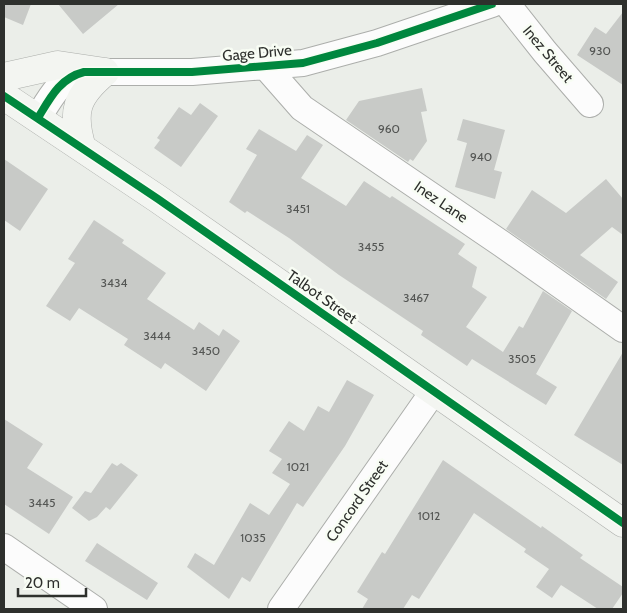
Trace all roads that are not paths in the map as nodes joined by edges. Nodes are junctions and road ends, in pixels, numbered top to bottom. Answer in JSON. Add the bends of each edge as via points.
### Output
{"nodes":[{"id":1,"x":492,"y":4,"type":"edge"},
{"id":2,"x":507,"y":4,"type":"edge"},
{"id":3,"x":266,"y":67,"type":"junction"},
{"id":4,"x":105,"y":72,"type":"junction"},
{"id":5,"x":4,"y":76,"type":"edge"},
{"id":6,"x":4,"y":96,"type":"edge"},
{"id":7,"x":590,"y":104,"type":"dead end"},
{"id":8,"x":38,"y":118,"type":"junction"},
{"id":9,"x":82,"y":148,"type":"junction"},
{"id":10,"x":623,"y":330,"type":"edge"},
{"id":11,"x":433,"y":392,"type":"junction"},
{"id":12,"x":623,"y":523,"type":"edge"},
{"id":13,"x":4,"y":547,"type":"edge"},
{"id":14,"x":94,"y":609,"type":"edge"},
{"id":15,"x":281,"y":609,"type":"edge"}],
"edges":[{"from":1,"to":3,"type":"street","name":"Gage Drive","via":[[376,43],[303,63]]},
{"from":2,"to":7,"type":"street","name":"Inez Street"},
{"from":3,"to":4,"type":"street","name":"Gage Drive","via":[[192,72]]},
{"from":3,"to":10,"type":"street","name":"Inez Lane","via":[[302,108]]},
{"from":4,"to":5,"type":"main road","via":[[58,65]]},
{"from":4,"to":8,"type":"street","name":"Gage Drive","via":[[70,76],[58,87]]},
{"from":4,"to":9,"type":"main road","via":[[86,89],[78,102],[76,118]]},
{"from":6,"to":8,"type":"main road","name":"Talbot Street"},
{"from":8,"to":9,"type":"main road","name":"Talbot Street"},
{"from":9,"to":11,"type":"main road","name":"Talbot Street"},
{"from":11,"to":12,"type":"main road","name":"Talbot Street"},
{"from":11,"to":15,"type":"street","name":"Concord Street"},
{"from":13,"to":14,"type":"street"}]}
